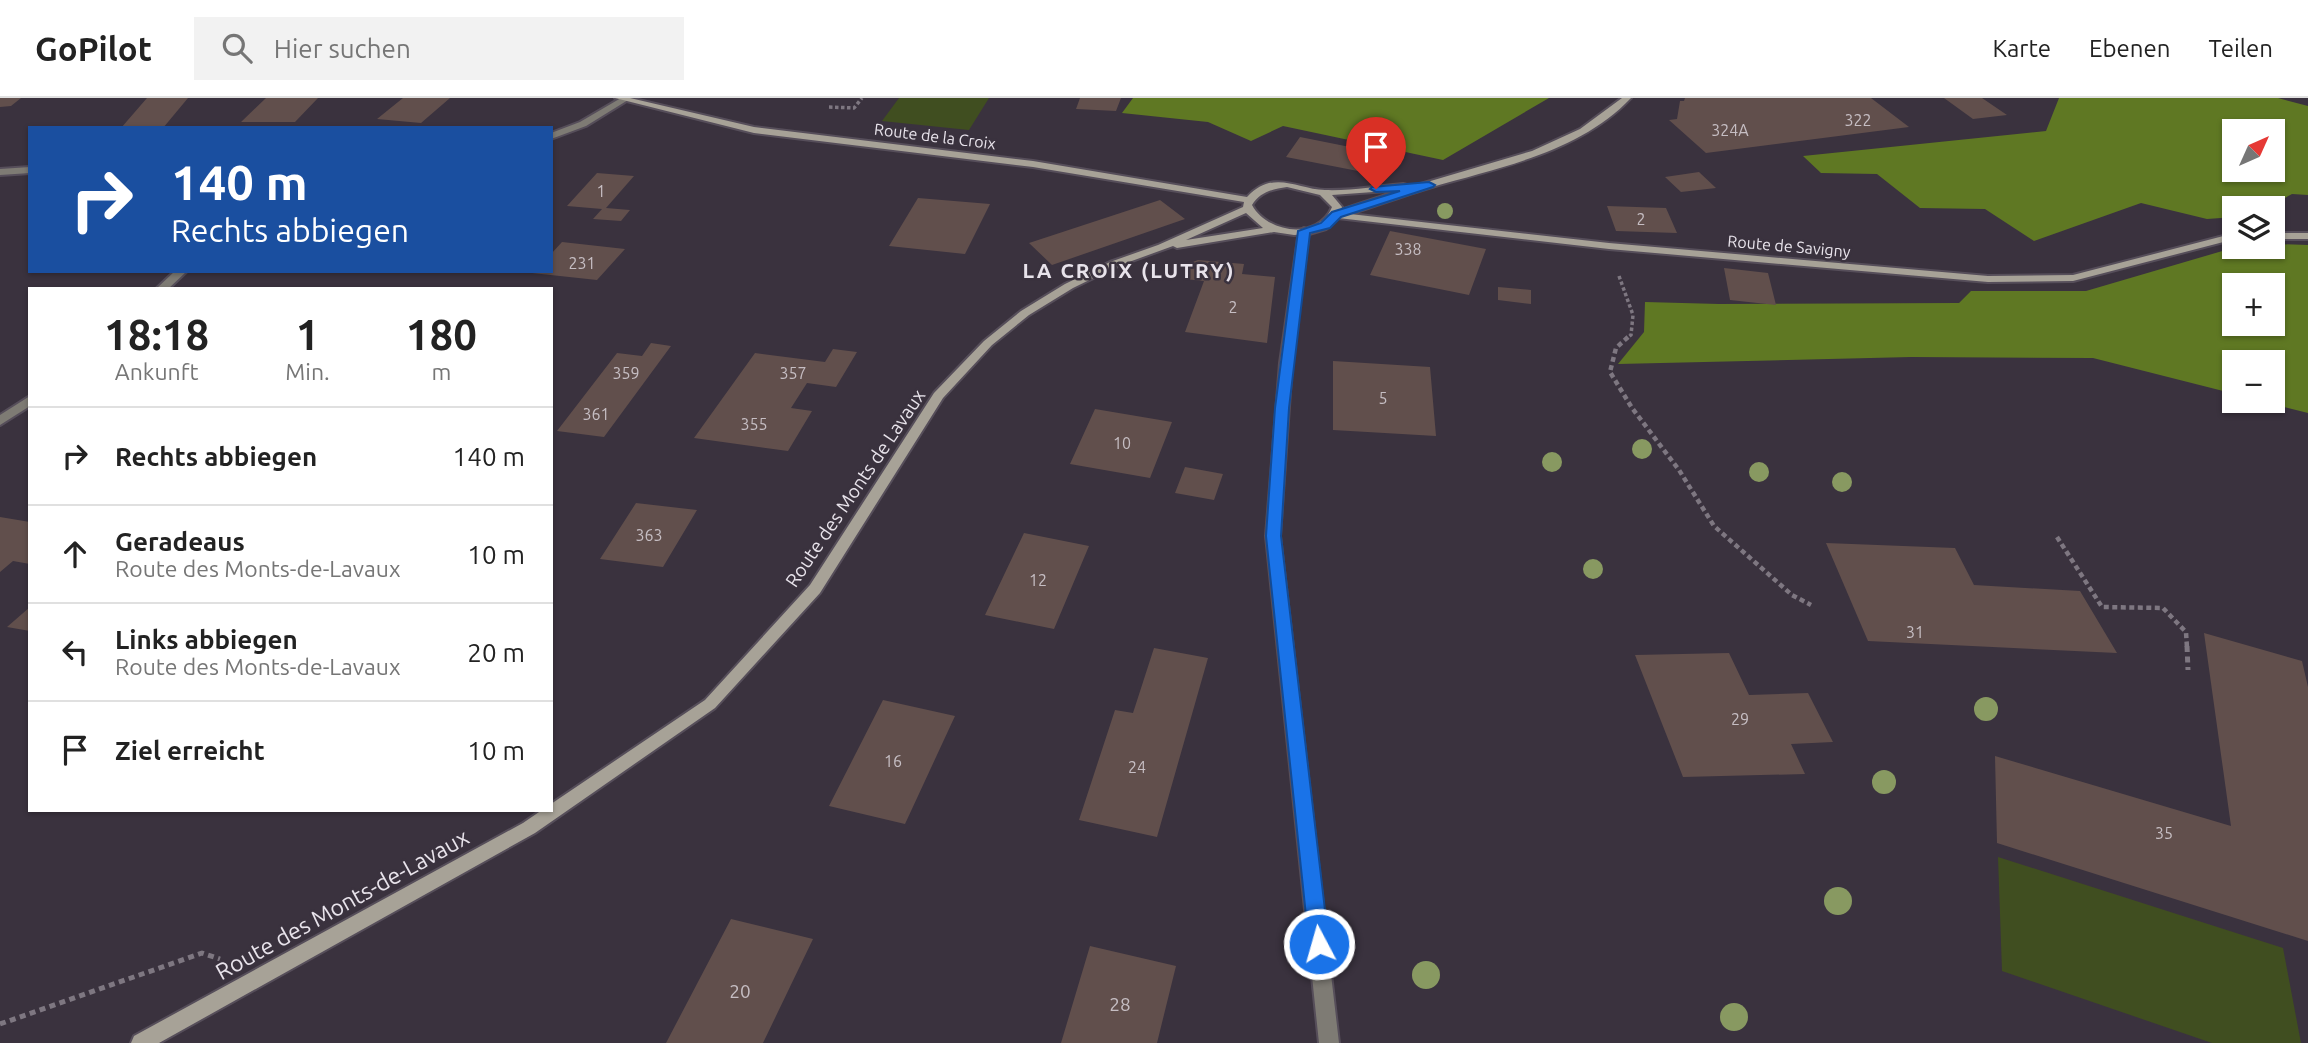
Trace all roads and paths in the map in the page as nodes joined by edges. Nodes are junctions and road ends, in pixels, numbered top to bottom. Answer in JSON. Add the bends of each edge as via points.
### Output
{"nodes":[{"id":1,"x":1627,"y":98,"type":"edge"},
{"id":2,"x":621,"y":99,"type":"edge"},
{"id":3,"x":553,"y":135,"type":"edge"},
{"id":4,"x":28,"y":170,"type":"edge"},
{"id":5,"x":0,"y":172,"type":"edge"},
{"id":6,"x":1429,"y":185,"type":"junction"},
{"id":7,"x":1324,"y":192,"type":"junction"},
{"id":8,"x":1248,"y":205,"type":"junction"},
{"id":9,"x":1336,"y":215,"type":"junction"},
{"id":10,"x":1275,"y":229,"type":"junction"},
{"id":11,"x":1304,"y":231,"type":"junction"},
{"id":12,"x":2285,"y":236,"type":"edge"},
{"id":13,"x":2308,"y":236,"type":"edge"},
{"id":14,"x":2222,"y":239,"type":"edge"},
{"id":15,"x":1161,"y":247,"type":"junction"},
{"id":16,"x":1616,"y":267,"type":"dead end"},
{"id":17,"x":180,"y":273,"type":"edge"},
{"id":18,"x":163,"y":287,"type":"edge"},
{"id":19,"x":28,"y":401,"type":"edge"},
{"id":20,"x":0,"y":421,"type":"edge"},
{"id":21,"x":2057,"y":537,"type":"dead end"},
{"id":22,"x":1811,"y":605,"type":"dead end"},
{"id":23,"x":2188,"y":670,"type":"dead end"},
{"id":24,"x":566,"y":804,"type":"joint"},
{"id":25,"x":228,"y":962,"type":"dead end"},
{"id":26,"x":0,"y":1024,"type":"edge"},
{"id":27,"x":141,"y":1043,"type":"edge"},
{"id":28,"x":1329,"y":1043,"type":"edge"}],
"edges":[{"from":1,"to":6,"type":"street","via":[[1583,132],[1555,146]]},
{"from":2,"to":3,"type":"street","via":[[583,124]]},
{"from":2,"to":8,"type":"street","name":"Route de la Croix","via":[[754,130],[1033,164]]},
{"from":4,"to":5,"type":"street"},
{"from":6,"to":7,"type":"street"},
{"from":6,"to":9,"type":"street"},
{"from":7,"to":8,"type":"street","name":"Route des Monts de Lavaux","via":[[1300,185],[1274,186],[1254,194]]},
{"from":7,"to":9,"type":"street","via":[[1337,207]]},
{"from":8,"to":10,"type":"street","via":[[1262,224]]},
{"from":8,"to":15,"type":"street","name":"Route des Monts de Lavaux"},
{"from":9,"to":11,"type":"street","via":[[1325,225]]},
{"from":9,"to":14,"type":"street","name":"Route de Savigny","via":[[1609,246],[1988,279],[2073,278]]},
{"from":10,"to":11,"type":"street","name":"Route des Monts de Lavaux"},
{"from":10,"to":15,"type":"street","name":"Route des Monts de Lavaux"},
{"from":11,"to":28,"type":"street","via":[[1286,363],[1273,536]]},
{"from":12,"to":13,"type":"street"},
{"from":15,"to":24,"type":"street","name":"Route des Monts de Lavaux","via":[[1069,286],[988,343],[938,396],[815,589],[710,704]]},
{"from":16,"to":22,"type":"path","via":[[1633,315],[1631,335],[1616,348],[1610,372],[1714,526],[1792,595]]},
{"from":17,"to":18,"type":"street"},
{"from":19,"to":20,"type":"street"},
{"from":21,"to":23,"type":"path","via":[[2102,607],[2163,608],[2186,632]]},
{"from":24,"to":27,"type":"street","name":"Route des Monts-de-Lavaux"},
{"from":25,"to":26,"type":"path","via":[[202,953]]}]}
